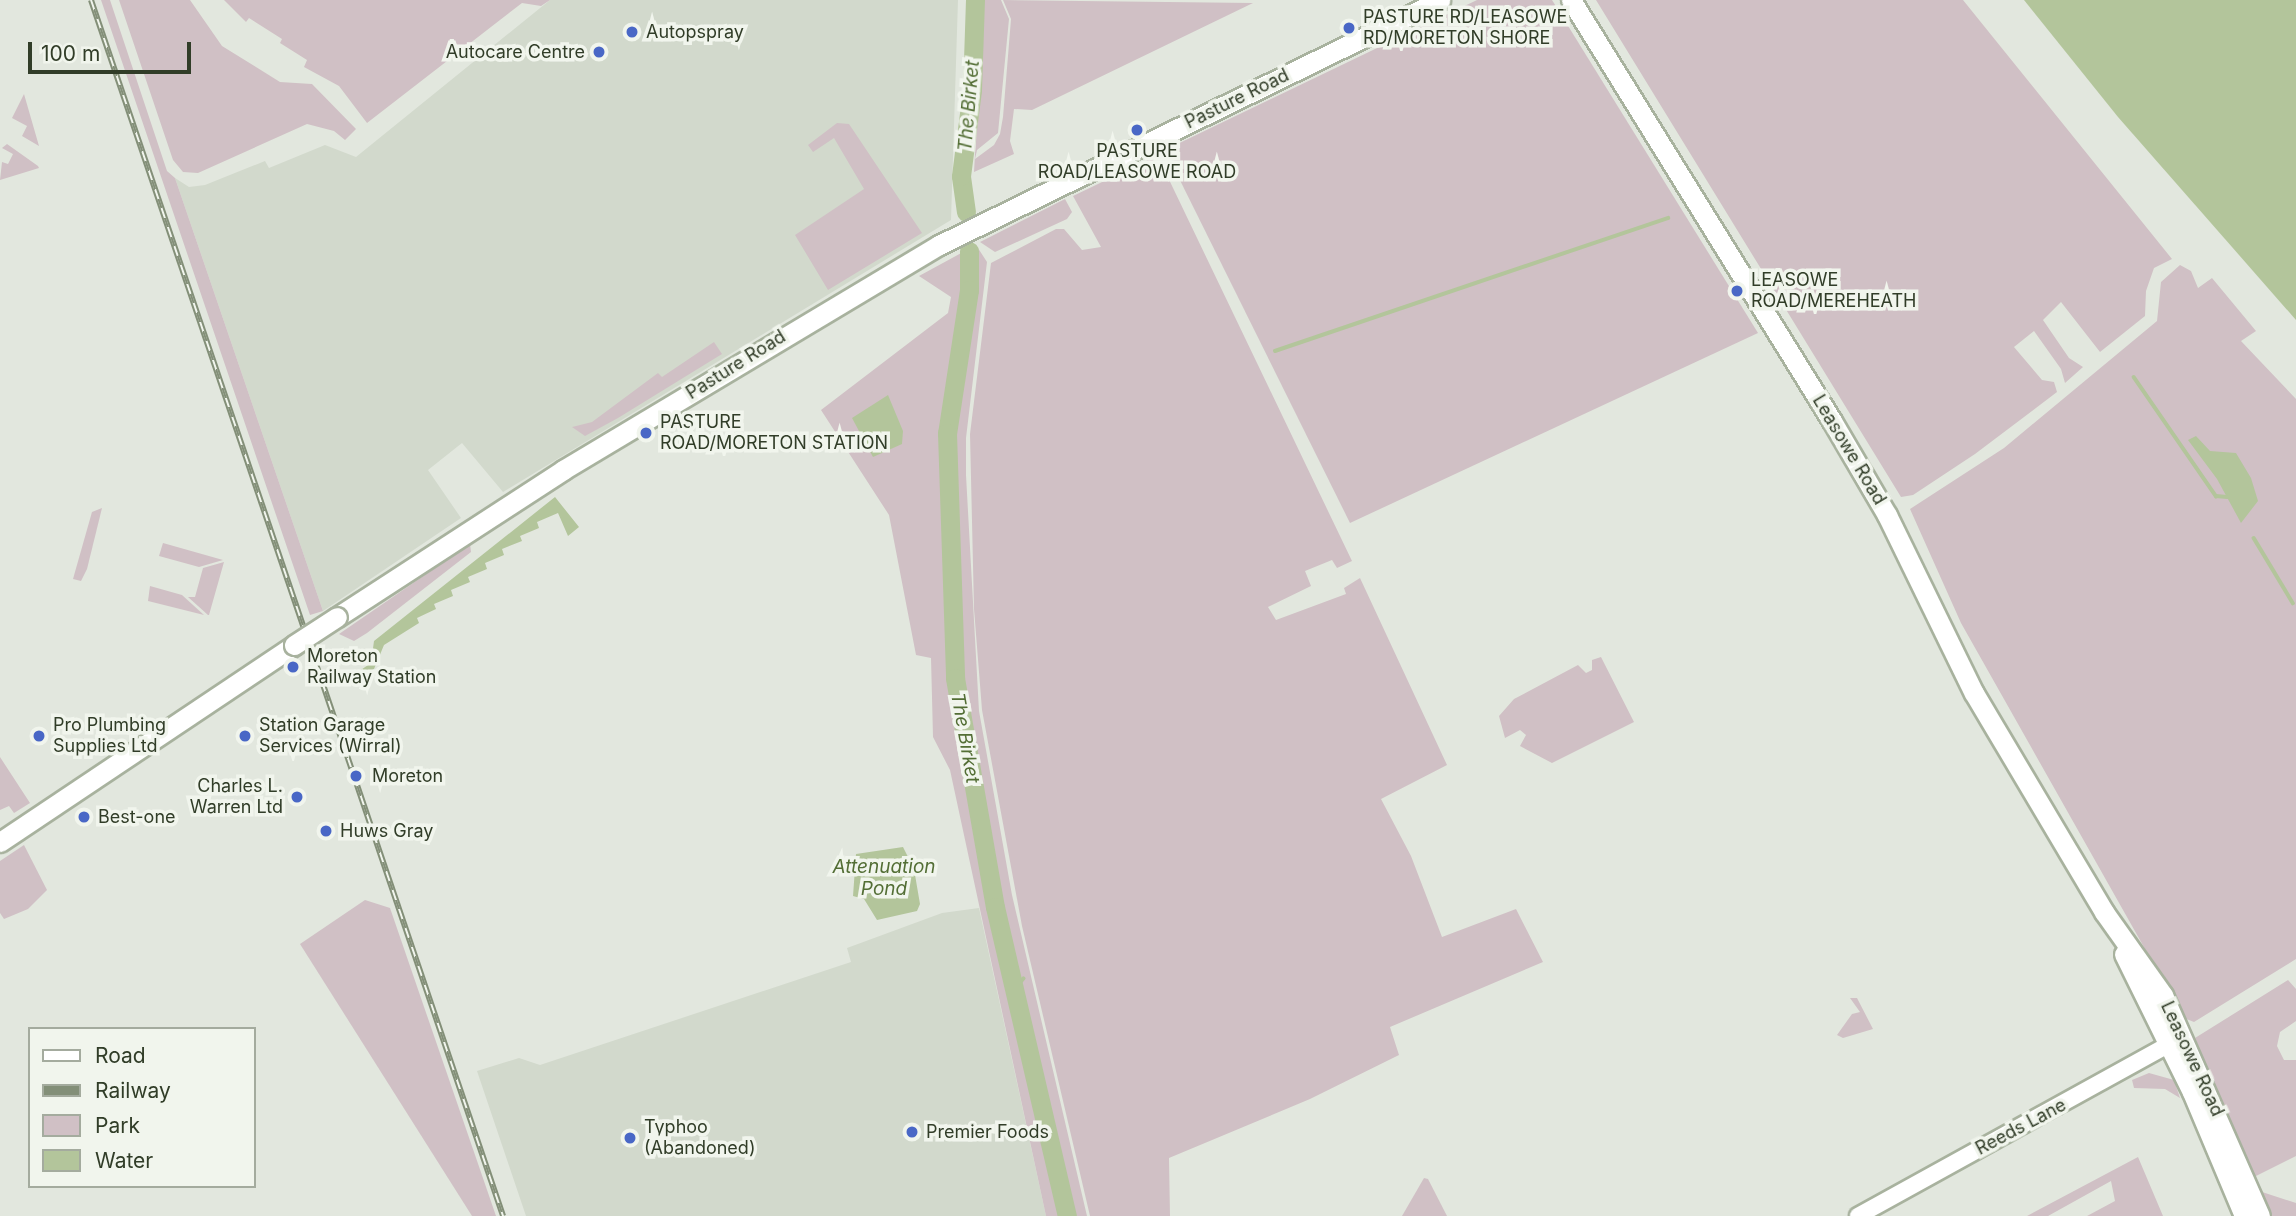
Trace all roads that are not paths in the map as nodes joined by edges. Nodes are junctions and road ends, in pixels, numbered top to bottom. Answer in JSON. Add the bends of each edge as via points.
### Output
{"nodes":[{"id":1,"x":1440,"y":0,"type":"edge"},
{"id":2,"x":1571,"y":0,"type":"edge"},
{"id":3,"x":0,"y":842,"type":"edge"},
{"id":4,"x":2176,"y":1041,"type":"junction"},
{"id":5,"x":1858,"y":1216,"type":"edge"},
{"id":6,"x":2244,"y":1216,"type":"edge"},
{"id":7,"x":2260,"y":1216,"type":"edge"}],
"edges":[{"from":1,"to":3,"type":"main road","name":"Pasture Road","bridge":true,"via":[[939,245],[573,463]]},
{"from":2,"to":4,"type":"main road","name":"Leasowe Road","via":[[1884,509],[1973,693]]},
{"from":4,"to":5,"type":"street","name":"Reeds Lane"},
{"from":4,"to":6,"type":"main road","name":"Leasowe Road"},
{"from":4,"to":7,"type":"main road","name":"Leasowe Road"}]}
